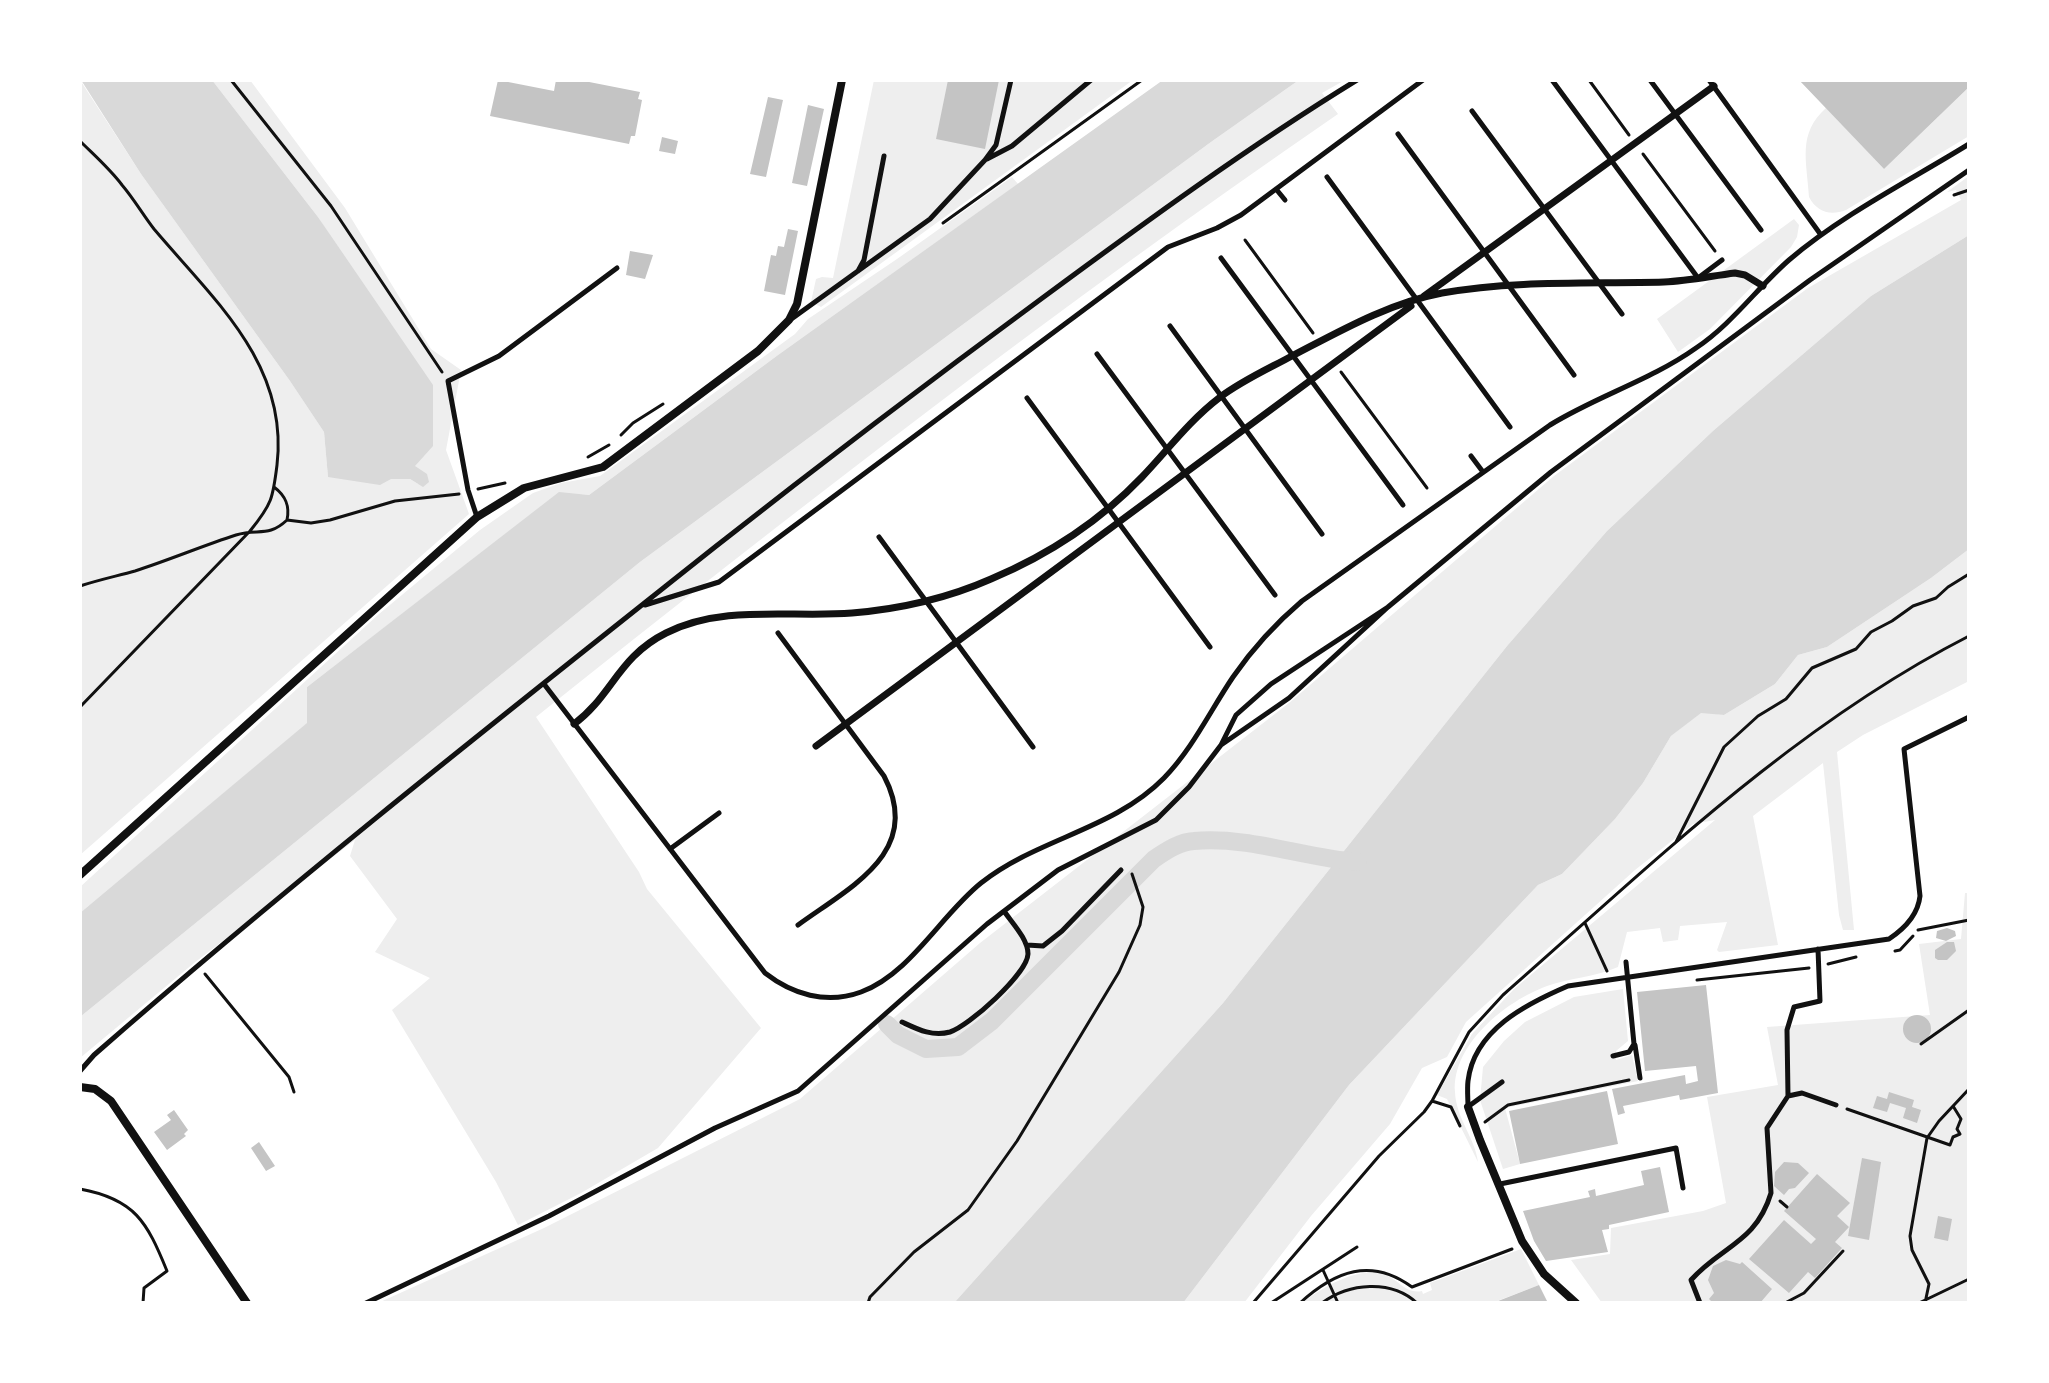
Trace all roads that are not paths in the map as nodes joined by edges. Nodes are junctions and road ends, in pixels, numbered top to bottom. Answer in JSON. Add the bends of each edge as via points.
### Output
{"nodes":[{"id":1,"x":842,"y":80,"type":"edge"},
{"id":2,"x":1011,"y":80,"type":"edge"},
{"id":3,"x":1091,"y":80,"type":"edge"},
{"id":4,"x":1357,"y":80,"type":"edge"},
{"id":5,"x":1423,"y":80,"type":"edge"},
{"id":6,"x":1552,"y":80,"type":"edge"},
{"id":7,"x":1650,"y":80,"type":"edge"},
{"id":8,"x":1712,"y":83,"type":"edge"},
{"id":9,"x":1472,"y":111,"type":"dead end"},
{"id":10,"x":1675,"y":114,"type":"junction"},
{"id":11,"x":1398,"y":134,"type":"dead end"},
{"id":12,"x":1969,"y":144,"type":"edge"},
{"id":13,"x":884,"y":156,"type":"dead end"},
{"id":14,"x":985,"y":160,"type":"junction"},
{"id":15,"x":1611,"y":161,"type":"junction"},
{"id":16,"x":1969,"y":170,"type":"edge"},
{"id":17,"x":1327,"y":177,"type":"dead end"},
{"id":18,"x":1276,"y":189,"type":"junction"},
{"id":19,"x":1285,"y":200,"type":"dead end"},
{"id":20,"x":1545,"y":209,"type":"junction"},
{"id":21,"x":1761,"y":230,"type":"dead end"},
{"id":22,"x":1821,"y":235,"type":"junction"},
{"id":23,"x":1485,"y":252,"type":"junction"},
{"id":24,"x":1221,"y":258,"type":"dead end"},
{"id":25,"x":1722,"y":260,"type":"road end"},
{"id":26,"x":617,"y":268,"type":"dead end"},
{"id":27,"x":855,"y":275,"type":"junction"},
{"id":28,"x":1698,"y":278,"type":"junction"},
{"id":29,"x":1599,"y":282,"type":"junction"},
{"id":30,"x":1509,"y":286,"type":"junction"},
{"id":31,"x":1763,"y":286,"type":"junction"},
{"id":32,"x":1418,"y":301,"type":"junction"},
{"id":33,"x":1622,"y":314,"type":"dead end"},
{"id":34,"x":789,"y":320,"type":"junction"},
{"id":35,"x":1170,"y":326,"type":"dead end"},
{"id":36,"x":1097,"y":354,"type":"dead end"},
{"id":37,"x":1293,"y":356,"type":"junction"},
{"id":38,"x":1574,"y":375,"type":"dead end"},
{"id":39,"x":1311,"y":379,"type":"junction"},
{"id":40,"x":1221,"y":396,"type":"junction"},
{"id":41,"x":1027,"y":398,"type":"dead end"},
{"id":42,"x":1510,"y":427,"type":"dead end"},
{"id":43,"x":1244,"y":428,"type":"junction"},
{"id":44,"x":1167,"y":448,"type":"junction"},
{"id":45,"x":1471,"y":456,"type":"dead end"},
{"id":46,"x":1184,"y":472,"type":"junction"},
{"id":47,"x":1483,"y":472,"type":"junction"},
{"id":48,"x":1403,"y":505,"type":"dead end"},
{"id":49,"x":1108,"y":508,"type":"junction"},
{"id":50,"x":477,"y":517,"type":"junction"},
{"id":51,"x":1117,"y":521,"type":"junction"},
{"id":52,"x":1322,"y":534,"type":"dead end"},
{"id":53,"x":879,"y":537,"type":"dead end"},
{"id":54,"x":1275,"y":595,"type":"dead end"},
{"id":55,"x":926,"y":601,"type":"junction"},
{"id":56,"x":641,"y":606,"type":"junction"},
{"id":57,"x":1388,"y":607,"type":"junction"},
{"id":58,"x":778,"y":633,"type":"dead end"},
{"id":59,"x":956,"y":643,"type":"junction"},
{"id":60,"x":1210,"y":647,"type":"dead end"},
{"id":61,"x":544,"y":684,"type":"junction"},
{"id":62,"x":1969,"y":717,"type":"edge"},
{"id":63,"x":574,"y":724,"type":"junction"},
{"id":64,"x":845,"y":724,"type":"junction"},
{"id":65,"x":1221,"y":745,"type":"junction"},
{"id":66,"x":816,"y":746,"type":"dead end"},
{"id":67,"x":1033,"y":747,"type":"dead end"},
{"id":68,"x":719,"y":813,"type":"dead end"},
{"id":69,"x":670,"y":849,"type":"junction"},
{"id":70,"x":1121,"y":870,"type":"dead end"},
{"id":71,"x":80,"y":875,"type":"edge"},
{"id":72,"x":1004,"y":911,"type":"junction"},
{"id":73,"x":798,"y":925,"type":"dead end"},
{"id":74,"x":1027,"y":945,"type":"junction"},
{"id":75,"x":1818,"y":949,"type":"junction"},
{"id":76,"x":1626,"y":962,"type":"dead end"},
{"id":77,"x":1627,"y":976,"type":"junction"},
{"id":78,"x":902,"y":1022,"type":"dead end"},
{"id":79,"x":1634,"y":1044,"type":"junction"},
{"id":80,"x":1613,"y":1056,"type":"dead end"},
{"id":81,"x":80,"y":1071,"type":"edge"},
{"id":82,"x":1640,"y":1078,"type":"road end"},
{"id":83,"x":1502,"y":1082,"type":"dead end"},
{"id":84,"x":80,"y":1087,"type":"edge"},
{"id":85,"x":1788,"y":1096,"type":"junction"},
{"id":86,"x":1836,"y":1105,"type":"road end"},
{"id":87,"x":1468,"y":1107,"type":"junction"},
{"id":88,"x":1499,"y":1185,"type":"junction"},
{"id":89,"x":1683,"y":1188,"type":"dead end"},
{"id":90,"x":247,"y":1303,"type":"edge"},
{"id":91,"x":366,"y":1303,"type":"edge"},
{"id":92,"x":1576,"y":1303,"type":"edge"},
{"id":93,"x":1700,"y":1303,"type":"edge"}],
"edges":[{"from":1,"to":34,"type":"street","via":[[797,304]]},
{"from":2,"to":14,"type":"lane","via":[[996,145]]},
{"from":3,"to":14,"type":"lane","via":[[1012,146]]},
{"from":4,"to":56,"type":"lane","via":[[1130,233],[859,434]]},
{"from":5,"to":18,"type":"lane"},
{"from":6,"to":15,"type":"lane"},
{"from":7,"to":10,"type":"lane"},
{"from":8,"to":10,"type":"street"},
{"from":8,"to":22,"type":"lane"},
{"from":9,"to":20,"type":"lane"},
{"from":10,"to":15,"type":"street"},
{"from":10,"to":21,"type":"lane"},
{"from":11,"to":23,"type":"lane"},
{"from":12,"to":22,"type":"lane"},
{"from":13,"to":27,"type":"lane","via":[[864,260]]},
{"from":14,"to":27,"type":"lane","via":[[930,219]]},
{"from":15,"to":20,"type":"street"},
{"from":15,"to":28,"type":"lane"},
{"from":16,"to":57,"type":"lane","via":[[1551,472]]},
{"from":17,"to":32,"type":"lane"},
{"from":18,"to":19,"type":"lane"},
{"from":18,"to":56,"type":"lane","via":[[1217,228],[1168,247],[719,582]]},
{"from":20,"to":23,"type":"street"},
{"from":20,"to":29,"type":"lane"},
{"from":22,"to":31,"type":"lane"},
{"from":23,"to":30,"type":"lane"},
{"from":23,"to":32,"type":"street"},
{"from":24,"to":37,"type":"lane"},
{"from":25,"to":28,"type":"lane"},
{"from":26,"to":50,"type":"lane","via":[[499,356],[448,381]]},
{"from":27,"to":34,"type":"lane"},
{"from":28,"to":29,"type":"street"},
{"from":28,"to":31,"type":"street","via":[[1735,273]]},
{"from":29,"to":30,"type":"street"},
{"from":29,"to":33,"type":"lane"},
{"from":30,"to":32,"type":"street"},
{"from":30,"to":38,"type":"lane"},
{"from":31,"to":47,"type":"lane","via":[[1697,348],[1572,411]]},
{"from":32,"to":37,"type":"street","via":[[1352,324]]},
{"from":32,"to":39,"type":"street"},
{"from":32,"to":42,"type":"lane"},
{"from":34,"to":50,"type":"street","via":[[758,351],[603,467],[524,488]]},
{"from":35,"to":40,"type":"lane"},
{"from":36,"to":44,"type":"lane"},
{"from":37,"to":39,"type":"lane"},
{"from":37,"to":40,"type":"street"},
{"from":39,"to":43,"type":"street"},
{"from":39,"to":48,"type":"lane"},
{"from":40,"to":43,"type":"lane"},
{"from":40,"to":44,"type":"street"},
{"from":41,"to":49,"type":"lane"},
{"from":43,"to":46,"type":"street"},
{"from":43,"to":52,"type":"lane"},
{"from":44,"to":46,"type":"lane"},
{"from":44,"to":49,"type":"street"},
{"from":45,"to":47,"type":"lane"},
{"from":46,"to":51,"type":"street"},
{"from":46,"to":54,"type":"lane"},
{"from":47,"to":69,"type":"lane","via":[[1283,617],[1247,657],[1180,760],[1147,793],[1108,820],[1003,868],[965,896],[894,973],[871,988],[819,997],[776,982],[754,961]]},
{"from":49,"to":51,"type":"lane"},
{"from":49,"to":55,"type":"street","via":[[1078,533],[1016,568]]},
{"from":50,"to":71,"type":"street"},
{"from":51,"to":59,"type":"street"},
{"from":51,"to":60,"type":"lane"},
{"from":53,"to":55,"type":"lane"},
{"from":55,"to":59,"type":"lane"},
{"from":55,"to":63,"type":"street","via":[[850,614],[722,616],[680,627],[629,659]]},
{"from":56,"to":61,"type":"lane"},
{"from":57,"to":65,"type":"lane","via":[[1289,698]]},
{"from":57,"to":65,"type":"lane","via":[[1271,684],[1236,715]]},
{"from":58,"to":64,"type":"lane"},
{"from":59,"to":64,"type":"street"},
{"from":59,"to":67,"type":"lane"},
{"from":61,"to":63,"type":"lane"},
{"from":61,"to":81,"type":"lane","via":[[197,965]]},
{"from":62,"to":75,"type":"lane","via":[[1904,749],[1920,896],[1905,929],[1889,939]]},
{"from":63,"to":69,"type":"lane"},
{"from":64,"to":66,"type":"street"},
{"from":64,"to":73,"type":"lane","via":[[890,788],[896,812],[893,839],[880,863]]},
{"from":65,"to":72,"type":"lane","via":[[1156,820],[1058,870]]},
{"from":68,"to":69,"type":"lane"},
{"from":70,"to":74,"type":"lane","via":[[1062,931],[1043,946]]},
{"from":72,"to":74,"type":"lane"},
{"from":72,"to":91,"type":"lane","via":[[798,1091]]},
{"from":74,"to":78,"type":"lane","via":[[1028,959],[1015,979],[965,1025],[947,1033],[924,1032]]},
{"from":75,"to":77,"type":"lane"},
{"from":75,"to":85,"type":"lane","via":[[1820,1001],[1794,1007],[1787,1030]]},
{"from":76,"to":77,"type":"lane"},
{"from":77,"to":79,"type":"lane"},
{"from":77,"to":87,"type":"lane","via":[[1568,986],[1528,1003],[1493,1030],[1475,1058]]},
{"from":79,"to":80,"type":"lane","via":[[1629,1052]]},
{"from":79,"to":82,"type":"lane"},
{"from":83,"to":87,"type":"lane"},
{"from":84,"to":90,"type":"street","via":[[95,1089],[111,1101]]},
{"from":85,"to":86,"type":"lane","via":[[1802,1093]]},
{"from":85,"to":93,"type":"lane","via":[[1767,1128],[1768,1201],[1755,1227],[1691,1280]]},
{"from":87,"to":88,"type":"street"},
{"from":88,"to":89,"type":"lane","via":[[1676,1148]]},
{"from":88,"to":92,"type":"street","via":[[1522,1241],[1544,1274]]}]}
